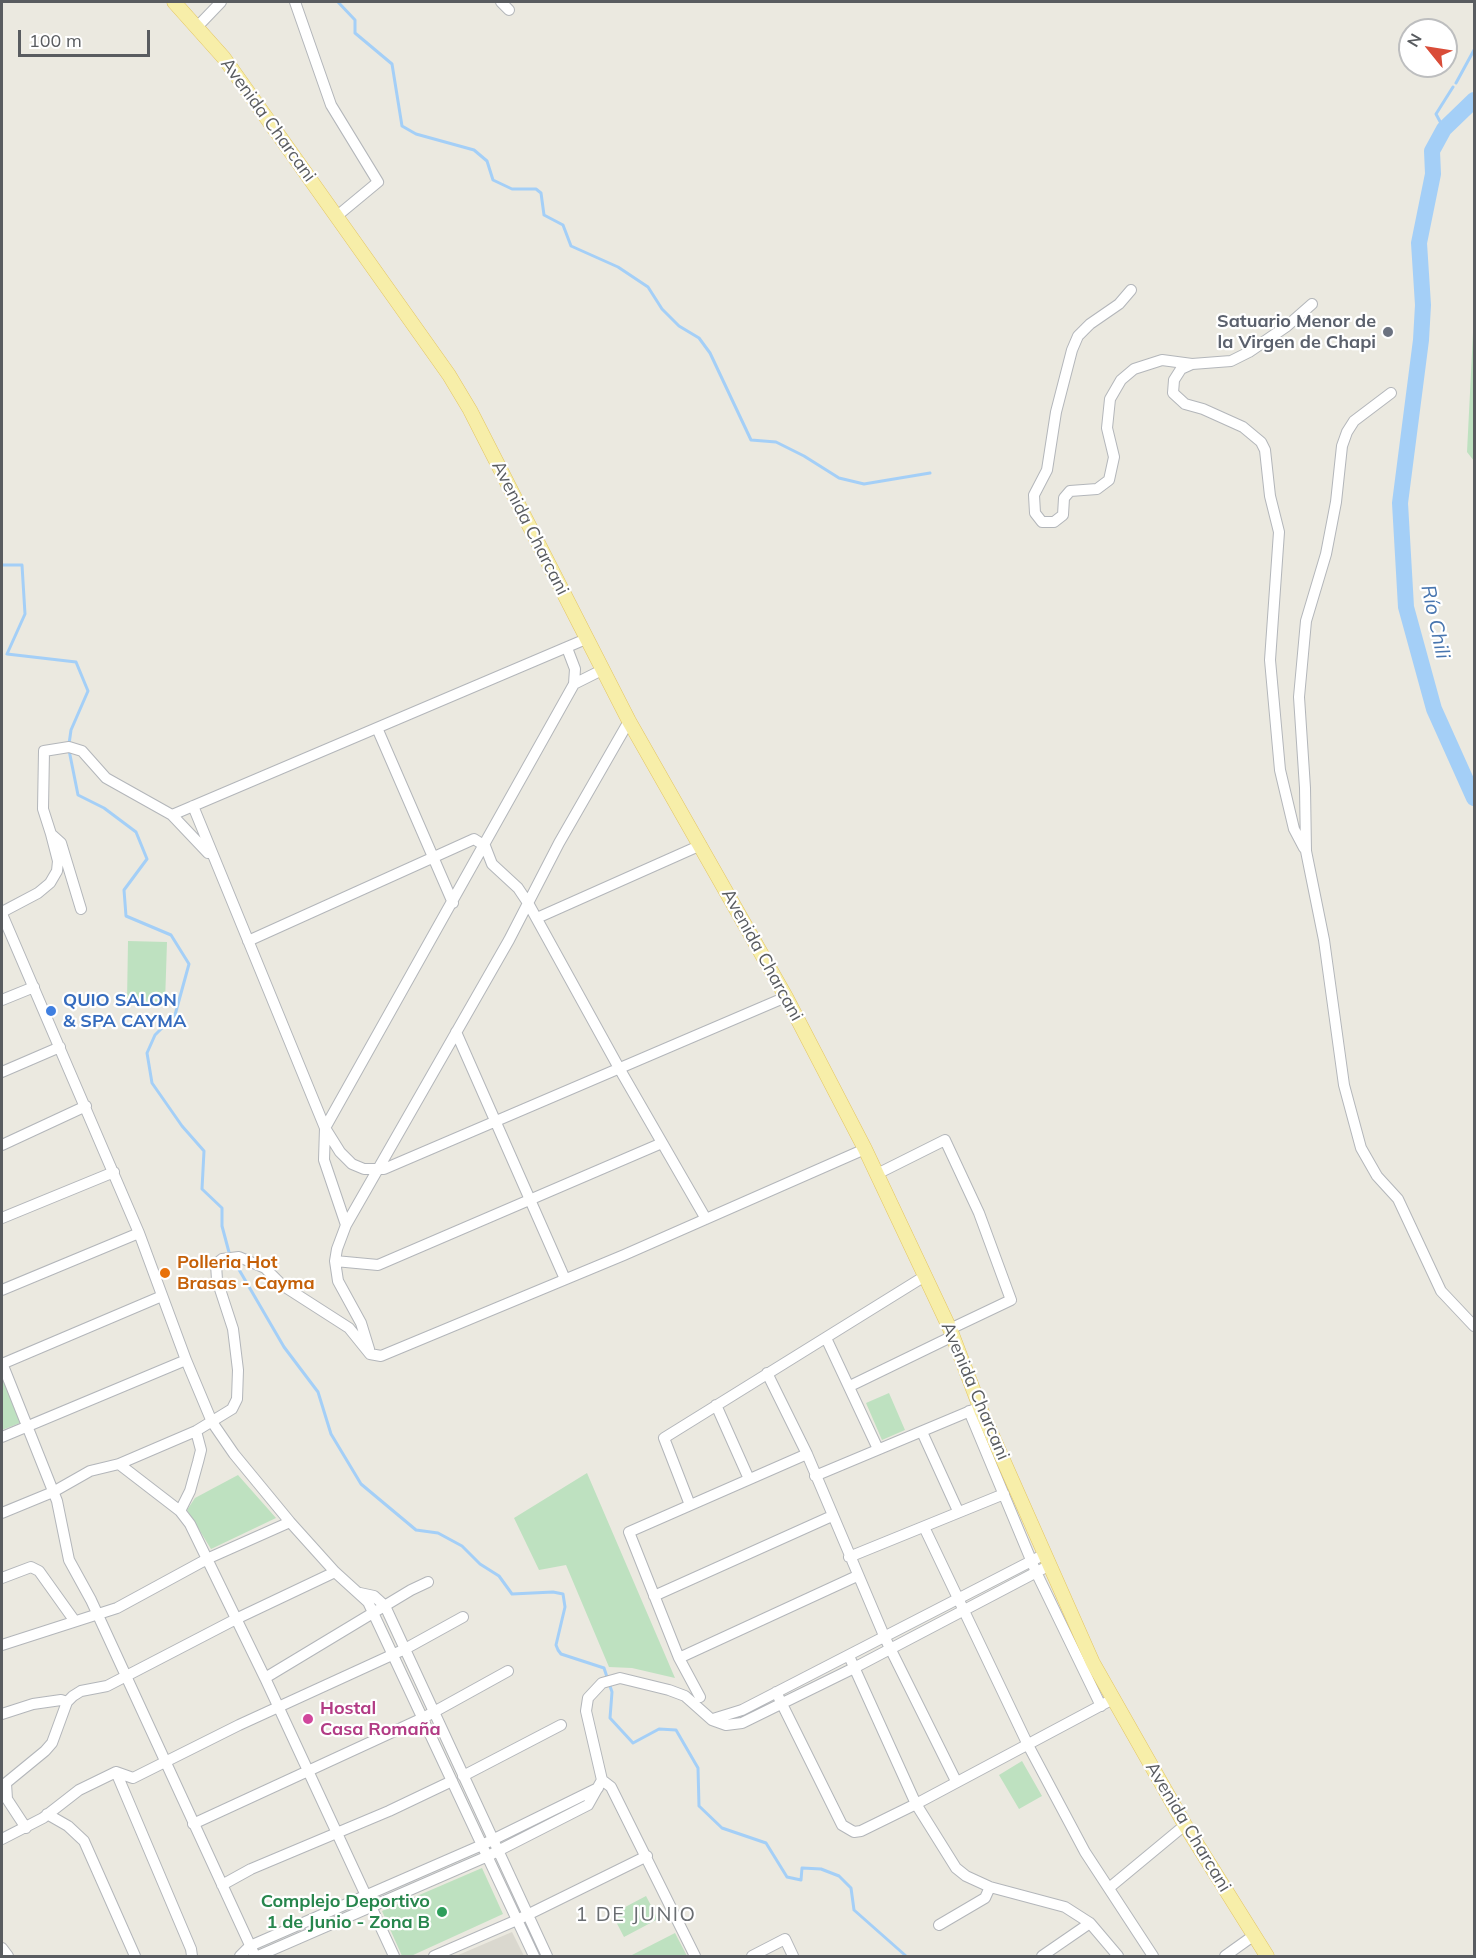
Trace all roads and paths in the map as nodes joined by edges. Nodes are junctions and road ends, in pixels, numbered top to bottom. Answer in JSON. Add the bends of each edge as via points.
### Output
{"nodes":[{"id":1,"x":174,"y":2,"type":"edge"},
{"id":2,"x":221,"y":2,"type":"edge"},
{"id":3,"x":295,"y":2,"type":"edge"},
{"id":4,"x":501,"y":2,"type":"edge"},
{"id":5,"x":509,"y":10,"type":"dead end"},
{"id":6,"x":197,"y":27,"type":"junction"},
{"id":7,"x":337,"y":216,"type":"junction"},
{"id":8,"x":1131,"y":290,"type":"dead end"},
{"id":9,"x":1312,"y":304,"type":"dead end"},
{"id":10,"x":1192,"y":364,"type":"junction"},
{"id":11,"x":1391,"y":393,"type":"dead end"},
{"id":12,"x":586,"y":639,"type":"junction"},
{"id":13,"x":567,"y":648,"type":"junction"},
{"id":14,"x":602,"y":670,"type":"junction"},
{"id":15,"x":574,"y":684,"type":"junction"},
{"id":16,"x":629,"y":721,"type":"junction"},
{"id":17,"x":377,"y":728,"type":"junction"},
{"id":18,"x":193,"y":806,"type":"junction"},
{"id":19,"x":172,"y":814,"type":"junction"},
{"id":20,"x":51,"y":834,"type":"junction"},
{"id":21,"x":701,"y":845,"type":"junction"},
{"id":22,"x":486,"y":846,"type":"junction"},
{"id":23,"x":1306,"y":851,"type":"junction"},
{"id":24,"x":213,"y":858,"type":"junction"},
{"id":25,"x":433,"y":860,"type":"junction"},
{"id":26,"x":453,"y":903,"type":"junction"},
{"id":27,"x":528,"y":903,"type":"junction"},
{"id":28,"x":81,"y":909,"type":"dead end"},
{"id":29,"x":2,"y":913,"type":"edge"},
{"id":30,"x":537,"y":918,"type":"junction"},
{"id":31,"x":4,"y":928,"type":"edge"},
{"id":32,"x":248,"y":941,"type":"junction"},
{"id":33,"x":34,"y":987,"type":"junction"},
{"id":34,"x":786,"y":997,"type":"junction"},
{"id":35,"x":2,"y":1000,"type":"edge"},
{"id":36,"x":456,"y":1032,"type":"junction"},
{"id":37,"x":60,"y":1047,"type":"junction"},
{"id":38,"x":619,"y":1068,"type":"junction"},
{"id":39,"x":2,"y":1072,"type":"edge"},
{"id":40,"x":86,"y":1106,"type":"junction"},
{"id":41,"x":495,"y":1120,"type":"junction"},
{"id":42,"x":325,"y":1128,"type":"junction"},
{"id":43,"x":662,"y":1143,"type":"junction"},
{"id":44,"x":2,"y":1145,"type":"edge"},
{"id":45,"x":865,"y":1149,"type":"junction"},
{"id":46,"x":376,"y":1170,"type":"junction"},
{"id":47,"x":114,"y":1172,"type":"junction"},
{"id":48,"x":877,"y":1174,"type":"junction"},
{"id":49,"x":530,"y":1200,"type":"junction"},
{"id":50,"x":2,"y":1218,"type":"edge"},
{"id":51,"x":706,"y":1219,"type":"junction"},
{"id":52,"x":346,"y":1225,"type":"junction"},
{"id":53,"x":139,"y":1233,"type":"junction"},
{"id":54,"x":335,"y":1261,"type":"junction"},
{"id":55,"x":925,"y":1276,"type":"junction"},
{"id":56,"x":564,"y":1279,"type":"junction"},
{"id":57,"x":2,"y":1290,"type":"edge"},
{"id":58,"x":162,"y":1296,"type":"junction"},
{"id":59,"x":1474,"y":1326,"type":"edge"},
{"id":60,"x":951,"y":1333,"type":"junction"},
{"id":61,"x":826,"y":1338,"type":"junction"},
{"id":62,"x":370,"y":1354,"type":"junction"},
{"id":63,"x":186,"y":1360,"type":"junction"},
{"id":64,"x":2,"y":1363,"type":"edge"},
{"id":65,"x":767,"y":1373,"type":"junction"},
{"id":66,"x":850,"y":1386,"type":"junction"},
{"id":67,"x":716,"y":1405,"type":"junction"},
{"id":68,"x":975,"y":1409,"type":"junction"},
{"id":69,"x":212,"y":1422,"type":"junction"},
{"id":70,"x":27,"y":1427,"type":"junction"},
{"id":71,"x":196,"y":1431,"type":"junction"},
{"id":72,"x":922,"y":1432,"type":"junction"},
{"id":73,"x":2,"y":1437,"type":"edge"},
{"id":74,"x":878,"y":1449,"type":"junction"},
{"id":75,"x":807,"y":1454,"type":"junction"},
{"id":76,"x":119,"y":1464,"type":"junction"},
{"id":77,"x":815,"y":1476,"type":"junction"},
{"id":78,"x":749,"y":1479,"type":"junction"},
{"id":79,"x":53,"y":1492,"type":"junction"},
{"id":80,"x":1004,"y":1494,"type":"junction"},
{"id":81,"x":690,"y":1505,"type":"junction"},
{"id":82,"x":180,"y":1511,"type":"junction"},
{"id":83,"x":958,"y":1511,"type":"junction"},
{"id":84,"x":2,"y":1513,"type":"edge"},
{"id":85,"x":832,"y":1516,"type":"junction"},
{"id":86,"x":290,"y":1522,"type":"junction"},
{"id":87,"x":924,"y":1527,"type":"junction"},
{"id":88,"x":849,"y":1557,"type":"junction"},
{"id":89,"x":209,"y":1558,"type":"junction"},
{"id":90,"x":1048,"y":1559,"type":"junction"},
{"id":91,"x":1034,"y":1567,"type":"junction"},
{"id":92,"x":335,"y":1572,"type":"junction"},
{"id":93,"x":857,"y":1576,"type":"junction"},
{"id":94,"x":2,"y":1578,"type":"edge"},
{"id":95,"x":428,"y":1582,"type":"dead end"},
{"id":96,"x":360,"y":1593,"type":"junction"},
{"id":97,"x":654,"y":1596,"type":"junction"},
{"id":98,"x":958,"y":1599,"type":"junction"},
{"id":99,"x":385,"y":1606,"type":"junction"},
{"id":100,"x":963,"y":1610,"type":"junction"},
{"id":101,"x":96,"y":1613,"type":"junction"},
{"id":102,"x":374,"y":1613,"type":"junction"},
{"id":103,"x":463,"y":1617,"type":"dead end"},
{"id":104,"x":238,"y":1618,"type":"junction"},
{"id":105,"x":74,"y":1620,"type":"junction"},
{"id":106,"x":888,"y":1643,"type":"junction"},
{"id":107,"x":2,"y":1645,"type":"edge"},
{"id":108,"x":405,"y":1649,"type":"junction"},
{"id":109,"x":394,"y":1654,"type":"junction"},
{"id":110,"x":849,"y":1656,"type":"junction"},
{"id":111,"x":679,"y":1658,"type":"junction"},
{"id":112,"x":854,"y":1668,"type":"junction"},
{"id":113,"x":508,"y":1671,"type":"dead end"},
{"id":114,"x":124,"y":1677,"type":"junction"},
{"id":115,"x":265,"y":1678,"type":"junction"},
{"id":116,"x":700,"y":1697,"type":"dead end"},
{"id":117,"x":779,"y":1697,"type":"junction"},
{"id":118,"x":67,"y":1702,"type":"junction"},
{"id":119,"x":1107,"y":1703,"type":"junction"},
{"id":120,"x":279,"y":1709,"type":"junction"},
{"id":121,"x":435,"y":1712,"type":"junction"},
{"id":122,"x":2,"y":1714,"type":"edge"},
{"id":123,"x":423,"y":1718,"type":"junction"},
{"id":124,"x":561,"y":1725,"type":"dead end"},
{"id":125,"x":1028,"y":1745,"type":"junction"},
{"id":126,"x":164,"y":1763,"type":"junction"},
{"id":127,"x":308,"y":1771,"type":"junction"},
{"id":128,"x":116,"y":1772,"type":"junction"},
{"id":129,"x":463,"y":1776,"type":"junction"},
{"id":130,"x":452,"y":1781,"type":"junction"},
{"id":131,"x":956,"y":1781,"type":"junction"},
{"id":132,"x":4,"y":1784,"type":"edge"},
{"id":133,"x":600,"y":1784,"type":"junction"},
{"id":134,"x":916,"y":1804,"type":"junction"},
{"id":135,"x":47,"y":1814,"type":"junction"},
{"id":136,"x":193,"y":1824,"type":"junction"},
{"id":137,"x":1185,"y":1825,"type":"junction"},
{"id":138,"x":26,"y":1827,"type":"junction"},
{"id":139,"x":336,"y":1832,"type":"junction"},
{"id":140,"x":2,"y":1839,"type":"edge"},
{"id":141,"x":488,"y":1842,"type":"junction"},
{"id":142,"x":498,"y":1851,"type":"junction"},
{"id":143,"x":488,"y":1856,"type":"junction"},
{"id":144,"x":647,"y":1856,"type":"junction"},
{"id":145,"x":222,"y":1885,"type":"junction"},
{"id":146,"x":990,"y":1887,"type":"junction"},
{"id":147,"x":1109,"y":1888,"type":"junction"},
{"id":148,"x":366,"y":1895,"type":"junction"},
{"id":149,"x":372,"y":1906,"type":"junction"},
{"id":150,"x":527,"y":1915,"type":"junction"},
{"id":151,"x":517,"y":1920,"type":"junction"},
{"id":152,"x":1090,"y":1923,"type":"junction"},
{"id":153,"x":939,"y":1925,"type":"dead end"},
{"id":154,"x":1253,"y":1936,"type":"junction"},
{"id":155,"x":2,"y":1948,"type":"edge"},
{"id":156,"x":254,"y":1953,"type":"edge"},
{"id":157,"x":8,"y":1956,"type":"edge"},
{"id":158,"x":135,"y":1956,"type":"edge"},
{"id":159,"x":192,"y":1956,"type":"edge"},
{"id":160,"x":240,"y":1956,"type":"edge"},
{"id":161,"x":394,"y":1956,"type":"edge"},
{"id":162,"x":434,"y":1956,"type":"edge"},
{"id":163,"x":534,"y":1956,"type":"edge"},
{"id":164,"x":547,"y":1956,"type":"edge"},
{"id":165,"x":695,"y":1956,"type":"edge"},
{"id":166,"x":752,"y":1956,"type":"edge"},
{"id":167,"x":793,"y":1956,"type":"edge"},
{"id":168,"x":1042,"y":1956,"type":"edge"},
{"id":169,"x":1118,"y":1956,"type":"edge"},
{"id":170,"x":1153,"y":1956,"type":"edge"},
{"id":171,"x":1225,"y":1956,"type":"edge"},
{"id":172,"x":1267,"y":1956,"type":"edge"}],
"edges":[{"from":1,"to":6,"type":"main road","name":"Avenida Charcani"},
{"from":2,"to":6,"type":"street"},
{"from":3,"to":7,"type":"street","via":[[331,105],[378,182]]},
{"from":4,"to":5,"type":"street"},
{"from":6,"to":7,"type":"main road","name":"Avenida Charcani","via":[[224,58]]},
{"from":7,"to":12,"type":"main road","name":"Avenida Charcani","via":[[470,410]]},
{"from":8,"to":10,"type":"street","via":[[1078,336],[1072,350],[1056,412],[1047,470],[1034,495],[1035,513],[1042,522],[1054,522],[1063,515],[1064,498],[1070,491],[1097,489],[1109,480],[1114,457],[1107,428],[1110,399],[1121,380],[1134,369],[1162,360]]},
{"from":9,"to":10,"type":"street","via":[[1249,352],[1230,361]]},
{"from":10,"to":23,"type":"street","via":[[1181,369],[1174,380],[1173,393],[1185,404],[1243,428],[1265,450],[1279,532],[1270,660],[1280,770],[1294,829]]},
{"from":11,"to":23,"type":"street","via":[[1354,421],[1347,432],[1326,554],[1306,621],[1299,697]]},
{"from":12,"to":13,"type":"street"},
{"from":12,"to":14,"type":"main road","name":"Avenida Charcani"},
{"from":13,"to":15,"type":"street","via":[[575,669]]},
{"from":13,"to":17,"type":"street"},
{"from":14,"to":15,"type":"street"},
{"from":14,"to":16,"type":"main road","name":"Avenida Charcani"},
{"from":15,"to":22,"type":"street"},
{"from":16,"to":21,"type":"main road","name":"Avenida Charcani"},
{"from":16,"to":27,"type":"street"},
{"from":17,"to":18,"type":"street"},
{"from":17,"to":25,"type":"street"},
{"from":18,"to":19,"type":"street"},
{"from":18,"to":24,"type":"street"},
{"from":19,"to":20,"type":"street","via":[[106,778],[82,751],[69,747],[44,752],[43,809]]},
{"from":19,"to":24,"type":"street"},
{"from":20,"to":28,"type":"street","via":[[61,843]]},
{"from":20,"to":29,"type":"street","via":[[58,861],[50,883]]},
{"from":21,"to":30,"type":"street"},
{"from":21,"to":34,"type":"main road","name":"Avenida Charcani"},
{"from":22,"to":25,"type":"street","via":[[474,839]]},
{"from":22,"to":26,"type":"street"},
{"from":22,"to":27,"type":"street","via":[[492,864]]},
{"from":23,"to":59,"type":"street","via":[[1324,940],[1346,1092],[1361,1148],[1377,1176],[1398,1199],[1441,1291]]},
{"from":24,"to":32,"type":"street"},
{"from":25,"to":26,"type":"street"},
{"from":25,"to":32,"type":"street"},
{"from":26,"to":42,"type":"street"},
{"from":27,"to":30,"type":"street"},
{"from":27,"to":36,"type":"street"},
{"from":29,"to":31,"type":"street"},
{"from":30,"to":38,"type":"street"},
{"from":31,"to":33,"type":"street"},
{"from":32,"to":42,"type":"street"},
{"from":33,"to":35,"type":"street"},
{"from":33,"to":37,"type":"street"},
{"from":34,"to":38,"type":"street"},
{"from":34,"to":45,"type":"main road","name":"Avenida Charcani"},
{"from":36,"to":41,"type":"street"},
{"from":36,"to":46,"type":"street"},
{"from":37,"to":39,"type":"street"},
{"from":37,"to":40,"type":"street"},
{"from":38,"to":41,"type":"street"},
{"from":38,"to":43,"type":"street"},
{"from":40,"to":44,"type":"street"},
{"from":40,"to":47,"type":"street"},
{"from":41,"to":46,"type":"street"},
{"from":41,"to":49,"type":"street"},
{"from":42,"to":46,"type":"street","via":[[352,1164]]},
{"from":42,"to":52,"type":"street","via":[[324,1160]]},
{"from":43,"to":49,"type":"street"},
{"from":43,"to":51,"type":"street"},
{"from":45,"to":48,"type":"main road","name":"Avenida Charcani"},
{"from":45,"to":51,"type":"street"},
{"from":46,"to":52,"type":"street"},
{"from":47,"to":50,"type":"street"},
{"from":47,"to":53,"type":"street"},
{"from":48,"to":55,"type":"main road","name":"Avenida Charcani"},
{"from":48,"to":60,"type":"street","via":[[945,1140],[980,1213],[1011,1300]]},
{"from":49,"to":54,"type":"street","via":[[378,1264]]},
{"from":49,"to":56,"type":"street"},
{"from":51,"to":56,"type":"street"},
{"from":52,"to":54,"type":"street"},
{"from":53,"to":57,"type":"street"},
{"from":53,"to":58,"type":"street"},
{"from":54,"to":62,"type":"street","via":[[338,1281],[361,1323]]},
{"from":55,"to":60,"type":"main road","name":"Avenida Charcani"},
{"from":55,"to":61,"type":"street"},
{"from":56,"to":62,"type":"street","via":[[381,1356]]},
{"from":58,"to":63,"type":"street"},
{"from":58,"to":64,"type":"street"},
{"from":60,"to":66,"type":"street"},
{"from":60,"to":68,"type":"main road","name":"Avenida Charcani"},
{"from":61,"to":65,"type":"street"},
{"from":61,"to":66,"type":"street"},
{"from":62,"to":69,"type":"street","via":[[349,1328],[282,1285],[265,1268],[239,1257],[222,1259],[216,1264],[217,1280],[236,1345],[237,1400],[232,1409]]},
{"from":63,"to":69,"type":"street"},
{"from":63,"to":70,"type":"street"},
{"from":64,"to":70,"type":"street"},
{"from":65,"to":67,"type":"street"},
{"from":65,"to":75,"type":"street"},
{"from":66,"to":74,"type":"street"},
{"from":67,"to":78,"type":"street"},
{"from":67,"to":81,"type":"street","via":[[664,1438]]},
{"from":68,"to":72,"type":"street"},
{"from":68,"to":80,"type":"street"},
{"from":68,"to":90,"type":"main road","name":"Avenida Charcani"},
{"from":69,"to":71,"type":"street"},
{"from":69,"to":86,"type":"street"},
{"from":70,"to":73,"type":"street"},
{"from":70,"to":79,"type":"street"},
{"from":71,"to":76,"type":"street"},
{"from":71,"to":82,"type":"street","via":[[201,1450]]},
{"from":72,"to":74,"type":"street"},
{"from":72,"to":83,"type":"street"},
{"from":74,"to":77,"type":"street"},
{"from":75,"to":77,"type":"street"},
{"from":75,"to":78,"type":"street"},
{"from":76,"to":79,"type":"street","via":[[90,1471]]},
{"from":76,"to":82,"type":"street"},
{"from":77,"to":85,"type":"street"},
{"from":78,"to":81,"type":"street"},
{"from":79,"to":84,"type":"street"},
{"from":79,"to":101,"type":"street","via":[[69,1560]]},
{"from":80,"to":83,"type":"street"},
{"from":80,"to":91,"type":"street"},
{"from":81,"to":97,"type":"street","via":[[629,1532]]},
{"from":82,"to":89,"type":"street"},
{"from":83,"to":87,"type":"street"},
{"from":85,"to":88,"type":"street"},
{"from":85,"to":97,"type":"street"},
{"from":86,"to":89,"type":"street"},
{"from":86,"to":92,"type":"street"},
{"from":87,"to":88,"type":"street"},
{"from":87,"to":98,"type":"street"},
{"from":88,"to":93,"type":"street"},
{"from":89,"to":101,"type":"street","via":[[117,1608]]},
{"from":89,"to":104,"type":"street"},
{"from":90,"to":91,"type":"street"},
{"from":90,"to":119,"type":"main road","name":"Avenida Charcani"},
{"from":91,"to":98,"type":"street"},
{"from":91,"to":100,"type":"street"},
{"from":91,"to":119,"type":"street"},
{"from":92,"to":96,"type":"street"},
{"from":92,"to":104,"type":"street"},
{"from":93,"to":106,"type":"street"},
{"from":93,"to":111,"type":"street"},
{"from":94,"to":105,"type":"street","via":[[31,1567],[39,1571]]},
{"from":95,"to":99,"type":"street"},
{"from":96,"to":99,"type":"street","via":[[374,1596]]},
{"from":96,"to":102,"type":"street"},
{"from":97,"to":111,"type":"street"},
{"from":98,"to":100,"type":"street"},
{"from":98,"to":106,"type":"street"},
{"from":99,"to":102,"type":"street"},
{"from":99,"to":108,"type":"street"},
{"from":100,"to":106,"type":"street"},
{"from":100,"to":125,"type":"street"},
{"from":101,"to":105,"type":"street"},
{"from":101,"to":114,"type":"street"},
{"from":102,"to":109,"type":"street"},
{"from":102,"to":115,"type":"street"},
{"from":103,"to":108,"type":"street"},
{"from":104,"to":114,"type":"street"},
{"from":104,"to":115,"type":"street"},
{"from":105,"to":107,"type":"street"},
{"from":106,"to":110,"type":"street"},
{"from":106,"to":112,"type":"street"},
{"from":106,"to":131,"type":"street"},
{"from":108,"to":109,"type":"street"},
{"from":108,"to":121,"type":"street"},
{"from":109,"to":120,"type":"street"},
{"from":109,"to":123,"type":"street"},
{"from":110,"to":112,"type":"street"},
{"from":110,"to":117,"type":"street"},
{"from":111,"to":116,"type":"street"},
{"from":112,"to":117,"type":"street"},
{"from":112,"to":134,"type":"street"},
{"from":113,"to":121,"type":"street"},
{"from":114,"to":118,"type":"street","via":[[107,1686],[81,1691]]},
{"from":114,"to":126,"type":"street"},
{"from":115,"to":120,"type":"street"},
{"from":117,"to":133,"type":"street","via":[[712,1720],[685,1696],[637,1682],[607,1681],[588,1698],[586,1711]]},
{"from":117,"to":134,"type":"street","via":[[847,1829],[861,1831]]},
{"from":118,"to":122,"type":"street","via":[[33,1704]]},
{"from":118,"to":132,"type":"street","via":[[52,1743]]},
{"from":119,"to":125,"type":"street"},
{"from":119,"to":137,"type":"main road","name":"Avenida Charcani"},
{"from":120,"to":126,"type":"street"},
{"from":120,"to":127,"type":"street"},
{"from":121,"to":123,"type":"street"},
{"from":121,"to":129,"type":"street"},
{"from":123,"to":127,"type":"street"},
{"from":123,"to":130,"type":"street"},
{"from":124,"to":129,"type":"street"},
{"from":125,"to":131,"type":"street"},
{"from":125,"to":147,"type":"street","via":[[1085,1852]]},
{"from":126,"to":128,"type":"street","via":[[133,1778]]},
{"from":126,"to":136,"type":"street"},
{"from":127,"to":136,"type":"street"},
{"from":127,"to":139,"type":"street"},
{"from":128,"to":135,"type":"street","via":[[80,1790]]},
{"from":128,"to":159,"type":"street"},
{"from":129,"to":141,"type":"street"},
{"from":130,"to":139,"type":"street"},
{"from":130,"to":141,"type":"street"},
{"from":131,"to":134,"type":"street"},
{"from":132,"to":138,"type":"street","via":[[8,1799]]},
{"from":133,"to":141,"type":"street"},
{"from":133,"to":142,"type":"street","via":[[584,1808]]},
{"from":133,"to":144,"type":"street","via":[[611,1786]]},
{"from":134,"to":146,"type":"street","via":[[956,1868]]},
{"from":135,"to":138,"type":"street"},
{"from":135,"to":158,"type":"street","via":[[84,1840]]},
{"from":136,"to":145,"type":"street"},
{"from":137,"to":147,"type":"street"},
{"from":137,"to":154,"type":"main road","name":"Avenida Charcani"},
{"from":138,"to":140,"type":"street"},
{"from":139,"to":145,"type":"street"},
{"from":139,"to":148,"type":"street"},
{"from":141,"to":142,"type":"street"},
{"from":141,"to":143,"type":"street"},
{"from":141,"to":148,"type":"street"},
{"from":142,"to":143,"type":"street"},
{"from":142,"to":150,"type":"street"},
{"from":143,"to":149,"type":"street"},
{"from":143,"to":151,"type":"street"},
{"from":144,"to":150,"type":"street"},
{"from":144,"to":165,"type":"street"},
{"from":145,"to":156,"type":"street"},
{"from":146,"to":152,"type":"street","via":[[1065,1907]]},
{"from":146,"to":153,"type":"street","via":[[985,1898]]},
{"from":147,"to":170,"type":"street"},
{"from":148,"to":149,"type":"street"},
{"from":148,"to":156,"type":"street"},
{"from":149,"to":156,"type":"street"},
{"from":149,"to":161,"type":"street"},
{"from":150,"to":151,"type":"street"},
{"from":150,"to":164,"type":"street"},
{"from":151,"to":162,"type":"street"},
{"from":151,"to":163,"type":"street"},
{"from":152,"to":168,"type":"street"},
{"from":152,"to":169,"type":"street"},
{"from":154,"to":171,"type":"street"},
{"from":154,"to":172,"type":"main road","name":"Avenida Charcani"},
{"from":155,"to":157,"type":"street"},
{"from":156,"to":160,"type":"street"},
{"from":166,"to":167,"type":"street","via":[[785,1939]]}]}
